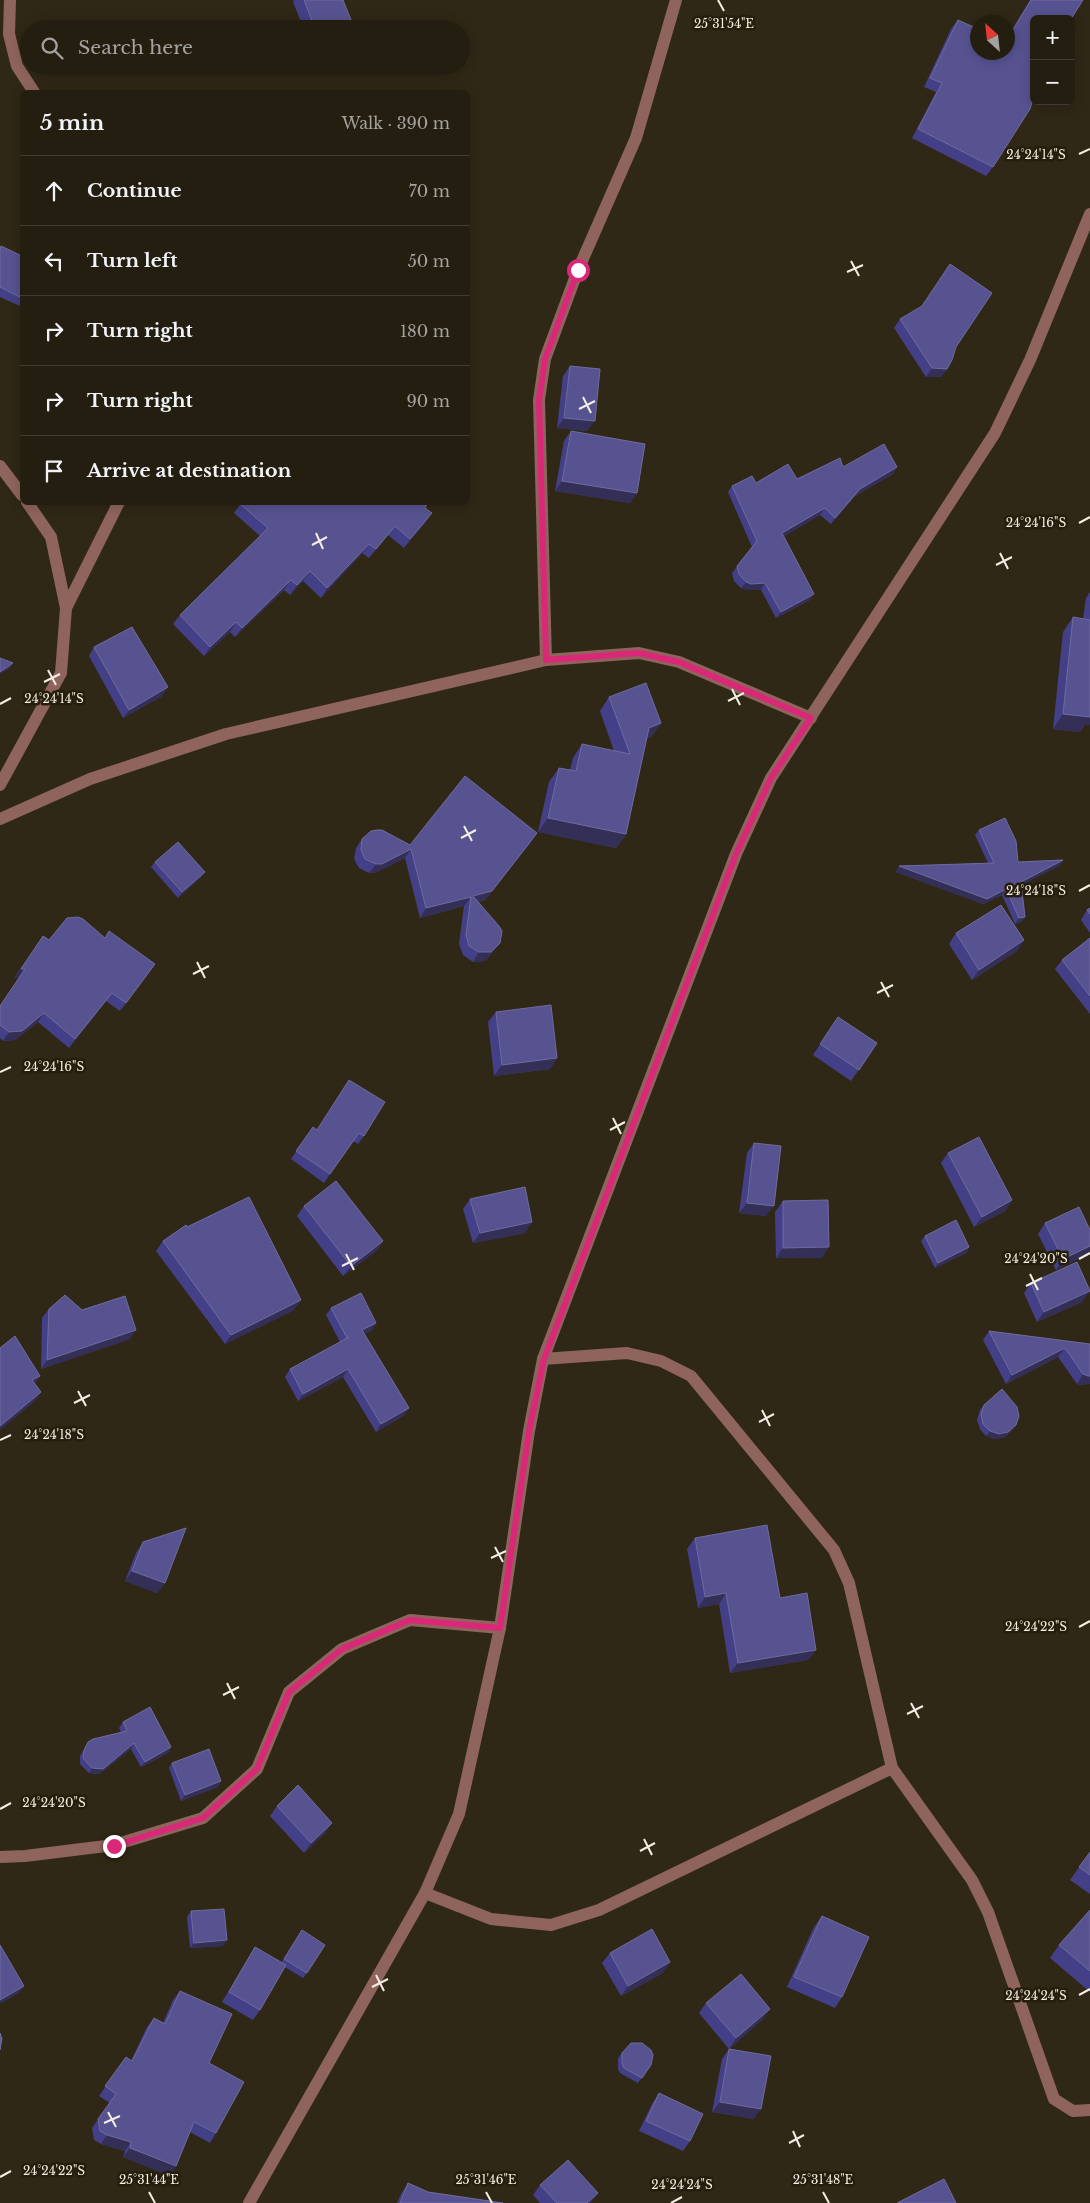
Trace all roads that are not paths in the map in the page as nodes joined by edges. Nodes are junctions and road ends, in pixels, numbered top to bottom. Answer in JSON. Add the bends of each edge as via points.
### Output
{"nodes":[{"id":1,"x":10,"y":0,"type":"edge"},
{"id":2,"x":676,"y":0,"type":"edge"},
{"id":3,"x":20,"y":71,"type":"edge"},
{"id":4,"x":23,"y":75,"type":"edge"},
{"id":5,"x":33,"y":90,"type":"edge"},
{"id":6,"x":1090,"y":214,"type":"edge"},
{"id":7,"x":0,"y":466,"type":"edge"},
{"id":8,"x":20,"y":492,"type":"edge"},
{"id":9,"x":29,"y":505,"type":"edge"},
{"id":10,"x":117,"y":505,"type":"edge"},
{"id":11,"x":66,"y":608,"type":"junction"},
{"id":12,"x":546,"y":660,"type":"junction"},
{"id":13,"x":811,"y":718,"type":"junction"},
{"id":14,"x":0,"y":785,"type":"edge"},
{"id":15,"x":0,"y":819,"type":"edge"},
{"id":16,"x":544,"y":1359,"type":"junction"},
{"id":17,"x":500,"y":1628,"type":"junction"},
{"id":18,"x":892,"y":1768,"type":"junction"},
{"id":19,"x":0,"y":1856,"type":"edge"},
{"id":20,"x":425,"y":1893,"type":"junction"},
{"id":21,"x":1090,"y":2110,"type":"edge"},
{"id":22,"x":248,"y":2203,"type":"edge"}],
"edges":[{"from":1,"to":3,"type":"street","via":[[9,34]]},
{"from":2,"to":12,"type":"street","via":[[636,138],[578,270],[545,359],[539,400]]},
{"from":4,"to":5,"type":"street"},
{"from":6,"to":13,"type":"street","via":[[1030,360],[995,433]]},
{"from":7,"to":8,"type":"street"},
{"from":9,"to":11,"type":"street","via":[[51,537]]},
{"from":10,"to":11,"type":"street"},
{"from":11,"to":14,"type":"street","via":[[61,673]]},
{"from":12,"to":13,"type":"street","via":[[639,653],[679,662]]},
{"from":12,"to":15,"type":"street","via":[[226,734],[90,779]]},
{"from":13,"to":16,"type":"street","via":[[771,778],[736,854]]},
{"from":16,"to":17,"type":"street","via":[[529,1431]]},
{"from":16,"to":18,"type":"street","via":[[627,1353],[661,1361],[691,1376],[834,1550],[848,1583]]},
{"from":17,"to":19,"type":"street","via":[[410,1620],[342,1649],[289,1692],[257,1769],[203,1818],[114,1846]]},
{"from":17,"to":20,"type":"street","via":[[459,1814]]},
{"from":18,"to":20,"type":"street","via":[[599,1910],[551,1925],[491,1919]]},
{"from":18,"to":21,"type":"street","via":[[972,1880],[988,1912],[1054,2099],[1073,2110]]},
{"from":20,"to":22,"type":"street"}]}
